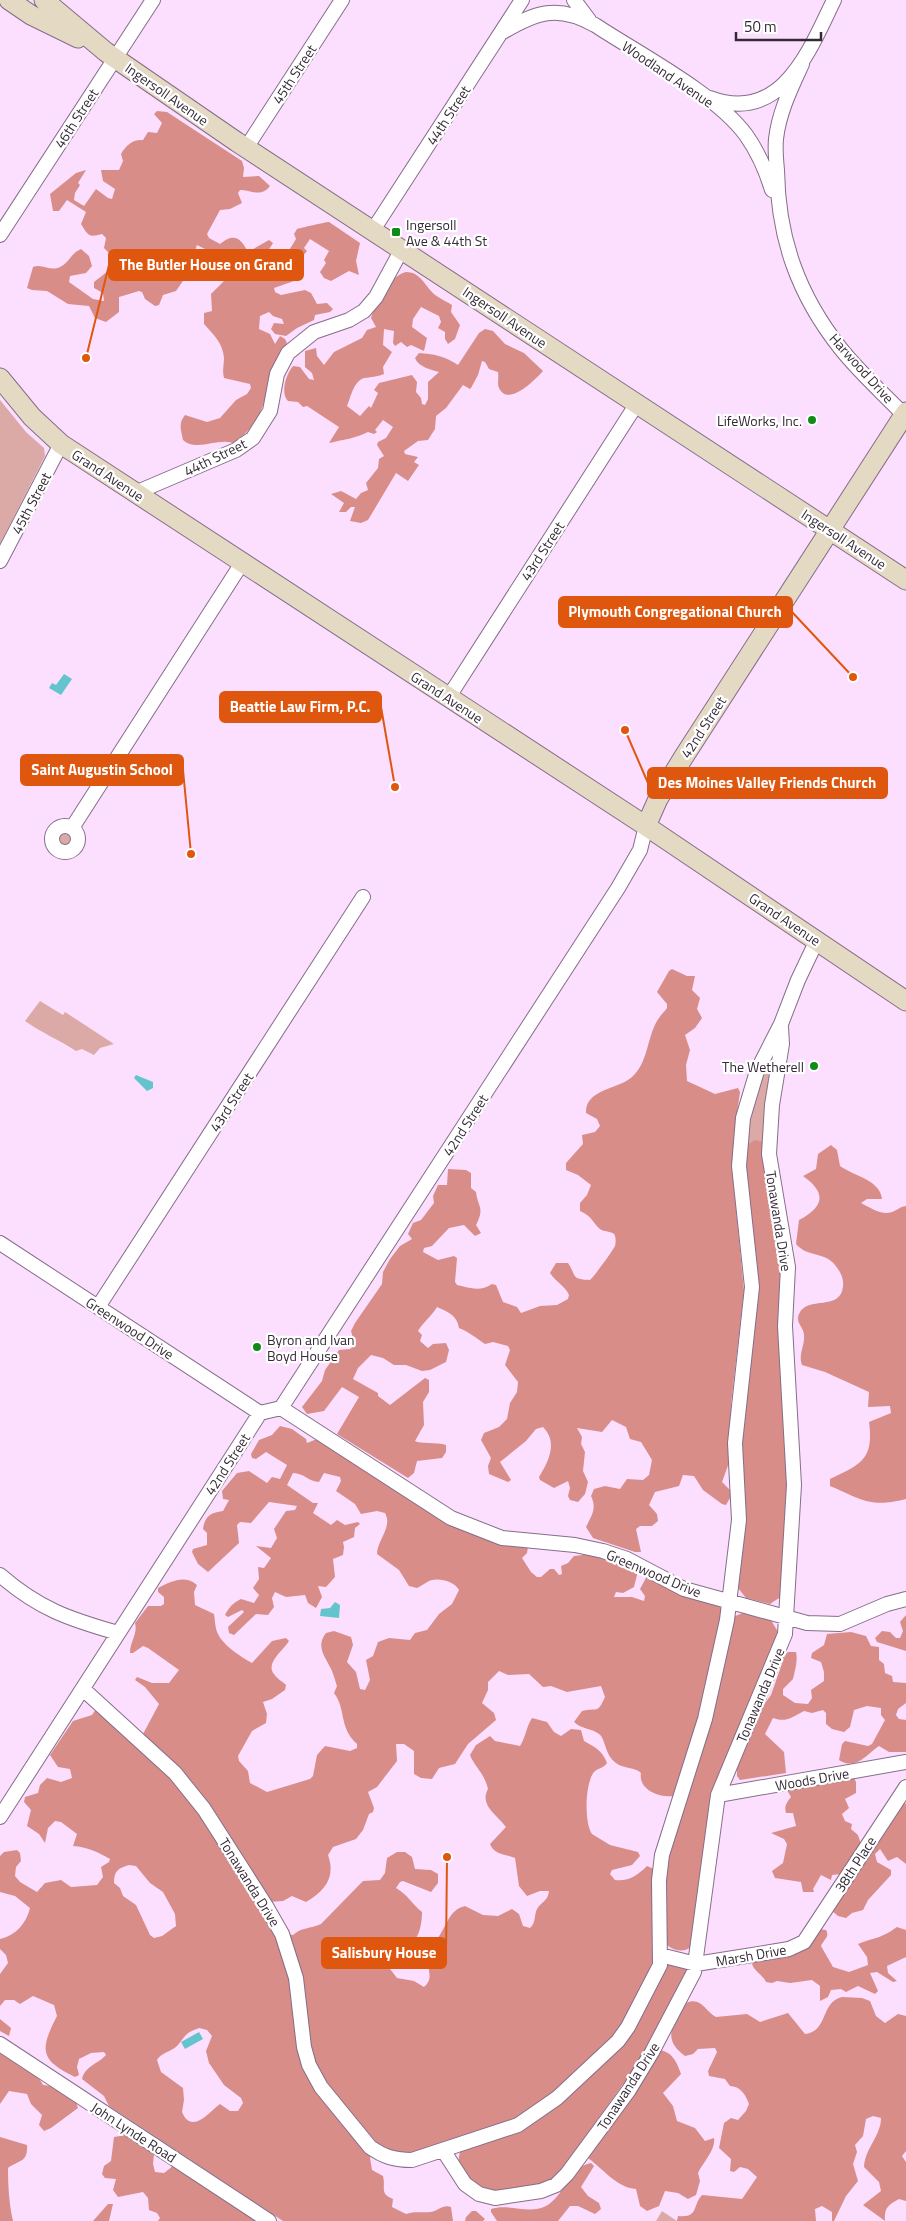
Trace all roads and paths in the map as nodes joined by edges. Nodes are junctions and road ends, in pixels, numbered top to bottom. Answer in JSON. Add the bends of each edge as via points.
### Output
{"nodes":[{"id":1,"x":9,"y":0,"type":"edge"},
{"id":2,"x":44,"y":0,"type":"edge"},
{"id":3,"x":152,"y":0,"type":"edge"},
{"id":4,"x":342,"y":0,"type":"edge"},
{"id":5,"x":522,"y":0,"type":"edge"},
{"id":6,"x":574,"y":0,"type":"edge"},
{"id":7,"x":834,"y":0,"type":"edge"},
{"id":8,"x":595,"y":26,"type":"junction"},
{"id":9,"x":501,"y":33,"type":"junction"},
{"id":10,"x":111,"y":55,"type":"junction"},
{"id":11,"x":802,"y":64,"type":"junction"},
{"id":12,"x":704,"y":96,"type":"junction"},
{"id":13,"x":246,"y":148,"type":"junction"},
{"id":14,"x":777,"y":205,"type":"junction"},
{"id":15,"x":373,"y":230,"type":"junction"},
{"id":16,"x":0,"y":235,"type":"edge"},
{"id":17,"x":402,"y":249,"type":"junction"},
{"id":18,"x":0,"y":378,"type":"edge"},
{"id":19,"x":636,"y":405,"type":"junction"},
{"id":20,"x":905,"y":413,"type":"edge"},
{"id":21,"x":61,"y":444,"type":"junction"},
{"id":22,"x":135,"y":493,"type":"junction"},
{"id":23,"x":829,"y":529,"type":"junction"},
{"id":24,"x":0,"y":561,"type":"edge"},
{"id":25,"x":242,"y":564,"type":"junction"},
{"id":26,"x":906,"y":580,"type":"edge"},
{"id":27,"x":448,"y":698,"type":"junction"},
{"id":28,"x":646,"y":826,"type":"junction"},
{"id":29,"x":72,"y":828,"type":"dead end"},
{"id":30,"x":363,"y":897,"type":"dead end"},
{"id":31,"x":817,"y":940,"type":"junction"},
{"id":32,"x":906,"y":1001,"type":"edge"},
{"id":33,"x":781,"y":1024,"type":"junction"},
{"id":34,"x":0,"y":1243,"type":"edge"},
{"id":35,"x":98,"y":1307,"type":"junction"},
{"id":36,"x":281,"y":1408,"type":"junction"},
{"id":37,"x":260,"y":1413,"type":"junction"},
{"id":38,"x":0,"y":1575,"type":"edge"},
{"id":39,"x":906,"y":1599,"type":"edge"},
{"id":40,"x":729,"y":1601,"type":"junction"},
{"id":41,"x":786,"y":1618,"type":"junction"},
{"id":42,"x":118,"y":1633,"type":"junction"},
{"id":43,"x":83,"y":1689,"type":"junction"},
{"id":44,"x":906,"y":1762,"type":"edge"},
{"id":45,"x":906,"y":1787,"type":"edge"},
{"id":46,"x":718,"y":1795,"type":"junction"},
{"id":47,"x":0,"y":1817,"type":"edge"},
{"id":48,"x":804,"y":1942,"type":"joint"},
{"id":49,"x":660,"y":1955,"type":"junction"},
{"id":50,"x":696,"y":1964,"type":"junction"},
{"id":51,"x":0,"y":2044,"type":"edge"},
{"id":52,"x":443,"y":2150,"type":"junction"},
{"id":53,"x":269,"y":2221,"type":"edge"}],
"edges":[{"from":1,"to":10,"type":"main road","name":"Ingersoll Avenue","via":[[31,15]]},
{"from":2,"to":10,"type":"main road","name":"Ingersoll Avenue"},
{"from":3,"to":10,"type":"street","name":"46th Street"},
{"from":4,"to":13,"type":"street","name":"45th Street"},
{"from":5,"to":9,"type":"street","name":"44th Street"},
{"from":6,"to":8,"type":"street","name":"Woodland Avenue"},
{"from":7,"to":11,"type":"street","name":"Harwood Drive"},
{"from":8,"to":9,"type":"street","name":"Woodland Avenue","via":[[581,17],[549,12],[528,17]]},
{"from":8,"to":12,"type":"street","name":"Woodland Avenue"},
{"from":9,"to":15,"type":"street","name":"44th Street"},
{"from":10,"to":13,"type":"main road","name":"Ingersoll Avenue"},
{"from":10,"to":16,"type":"street","name":"46th Street"},
{"from":11,"to":12,"type":"street","name":"Harwood Drive","via":[[782,88],[760,98],[729,102]]},
{"from":11,"to":14,"type":"street","name":"Harwood Drive","via":[[788,95],[776,140]]},
{"from":12,"to":14,"type":"street","name":"Woodland Avenue","via":[[746,135],[765,166]]},
{"from":13,"to":15,"type":"main road","name":"Ingersoll Avenue"},
{"from":14,"to":20,"type":"street","name":"Harwood Drive","via":[[794,267],[823,324],[842,350]]},
{"from":15,"to":17,"type":"main road","name":"Ingersoll Avenue"},
{"from":17,"to":19,"type":"main road","name":"Ingersoll Avenue"},
{"from":17,"to":22,"type":"street","name":"44th Street","via":[[376,297],[364,311],[314,332],[288,353],[278,374],[270,410],[253,438],[236,450]]},
{"from":18,"to":21,"type":"main road","name":"Grand Avenue","via":[[32,417]]},
{"from":19,"to":23,"type":"main road","name":"Ingersoll Avenue"},
{"from":19,"to":27,"type":"street","name":"43rd Street"},
{"from":20,"to":23,"type":"main road","name":"42nd Street"},
{"from":21,"to":22,"type":"main road","name":"Grand Avenue"},
{"from":21,"to":24,"type":"street","name":"45th Street"},
{"from":22,"to":25,"type":"main road","name":"Grand Avenue"},
{"from":23,"to":26,"type":"main road","name":"Ingersoll Avenue"},
{"from":23,"to":28,"type":"main road","name":"42nd Street","via":[[683,758]]},
{"from":25,"to":27,"type":"main road","name":"Grand Avenue"},
{"from":25,"to":29,"type":"street"},
{"from":27,"to":28,"type":"main road","name":"Grand Avenue"},
{"from":28,"to":31,"type":"main road","name":"Grand Avenue"},
{"from":28,"to":36,"type":"street","name":"42nd Street","via":[[640,850],[618,888]]},
{"from":30,"to":35,"type":"street","name":"43rd Street"},
{"from":31,"to":32,"type":"main road","name":"Grand Avenue"},
{"from":31,"to":33,"type":"street","name":"Tonawanda Drive"},
{"from":33,"to":40,"type":"street","name":"Tonawanda Drive","via":[[749,1094],[740,1142],[739,1166],[752,1287],[735,1443],[739,1520]]},
{"from":33,"to":41,"type":"street","name":"Tonawanda Drive","via":[[782,1044],[772,1105],[769,1154],[788,1267],[785,1326],[794,1485]]},
{"from":34,"to":35,"type":"street","name":"Greenwood Drive"},
{"from":35,"to":37,"type":"street","name":"Greenwood Drive"},
{"from":36,"to":37,"type":"street"},
{"from":36,"to":40,"type":"street","name":"Greenwood Drive","via":[[467,1526],[502,1538],[569,1544],[603,1551],[628,1559],[684,1589]]},
{"from":37,"to":42,"type":"street","name":"42nd Street"},
{"from":38,"to":42,"type":"street","via":[[53,1612]]},
{"from":39,"to":41,"type":"street","name":"Greenwood Drive","via":[[840,1624],[820,1625]]},
{"from":40,"to":41,"type":"street","name":"Greenwood Drive"},
{"from":40,"to":49,"type":"street","name":"Tonawanda Drive","via":[[705,1719],[662,1855]]},
{"from":41,"to":46,"type":"street","name":"Tonawanda Drive","via":[[782,1643]]},
{"from":42,"to":43,"type":"street","name":"42nd Street"},
{"from":43,"to":47,"type":"street","name":"42nd Street"},
{"from":43,"to":52,"type":"street","name":"Tonawanda Drive","via":[[175,1773],[204,1809],[266,1906],[282,1934],[293,1969],[304,2046],[309,2065],[321,2087],[370,2147],[387,2158],[412,2160]]},
{"from":44,"to":46,"type":"street","name":"Woods Drive"},
{"from":45,"to":48,"type":"street","name":"38th Place"},
{"from":46,"to":50,"type":"street","name":"Tonawanda Drive"},
{"from":48,"to":50,"type":"street","name":"Marsh Drive","via":[[788,1949]]},
{"from":49,"to":50,"type":"street"},
{"from":49,"to":52,"type":"street","name":"Tonawanda Drive","via":[[660,1965],[628,2027],[557,2098],[518,2125]]},
{"from":50,"to":52,"type":"street","name":"Tonawanda Drive","via":[[629,2090],[567,2174],[556,2184],[541,2191],[495,2198],[479,2194],[465,2184]]},
{"from":51,"to":53,"type":"street","name":"John Lynde Road"}]}
